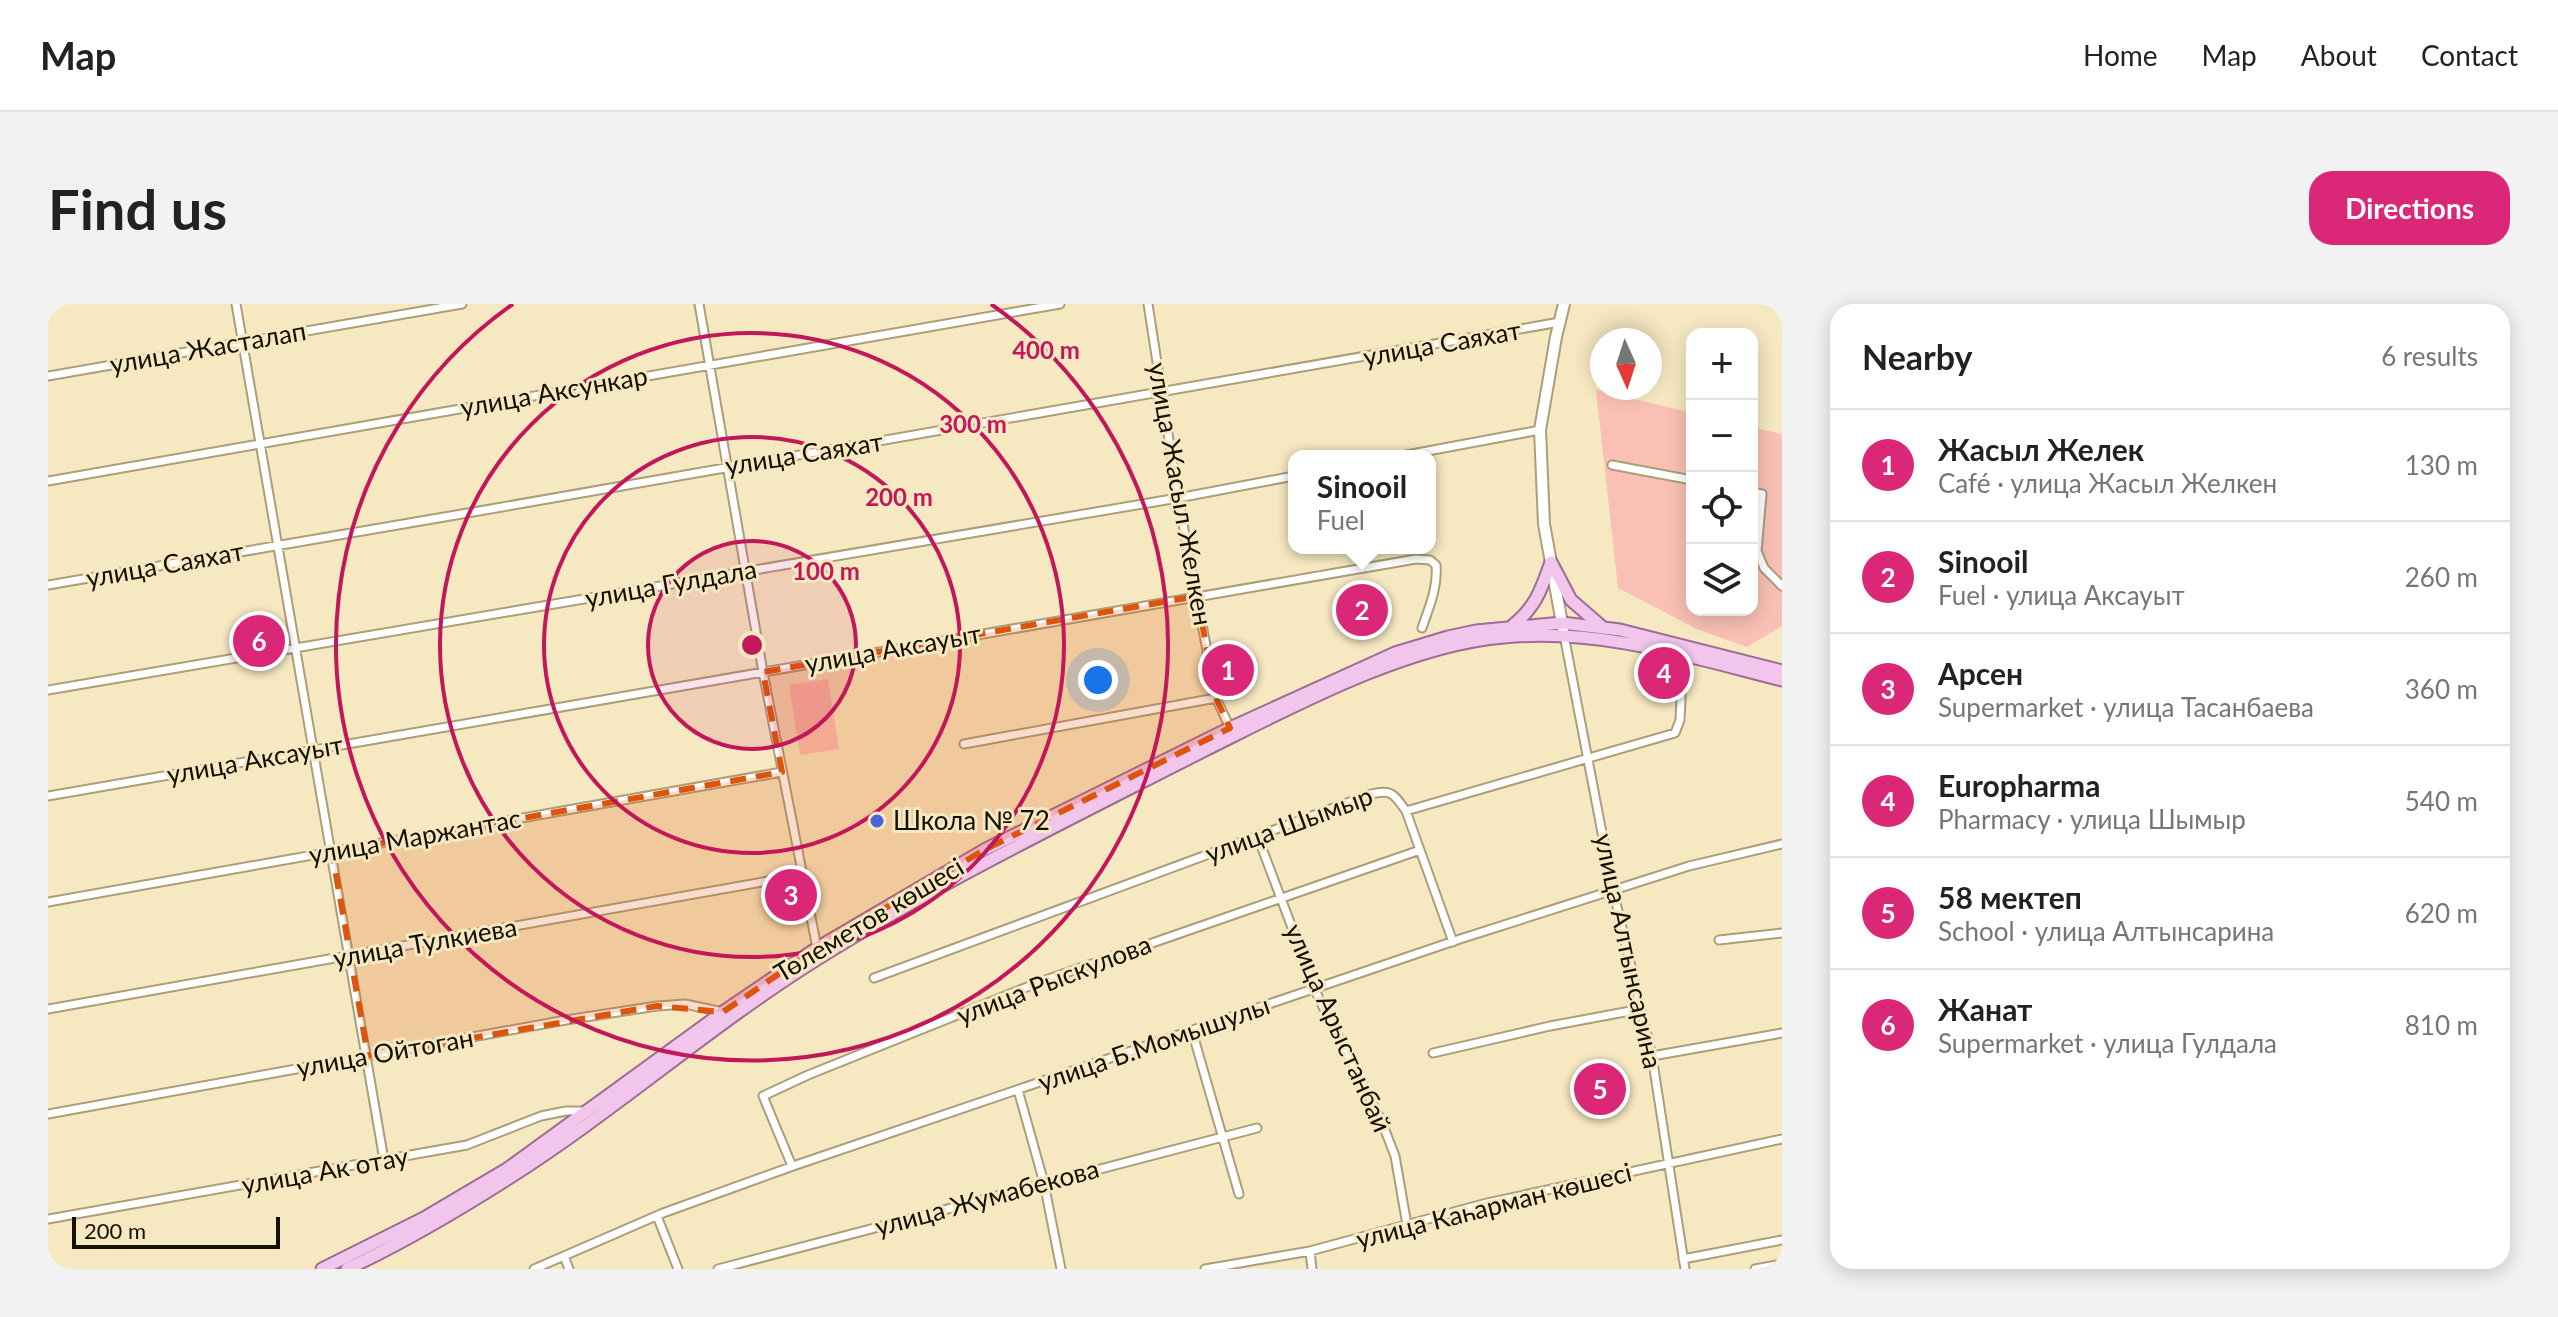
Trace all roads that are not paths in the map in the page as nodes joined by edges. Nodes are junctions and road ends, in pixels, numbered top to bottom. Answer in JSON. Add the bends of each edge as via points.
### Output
{"nodes":[{"id":1,"x":236,"y":304,"type":"edge"},
{"id":2,"x":462,"y":304,"type":"edge"},
{"id":3,"x":699,"y":304,"type":"edge"},
{"id":4,"x":1060,"y":304,"type":"edge"},
{"id":5,"x":1148,"y":304,"type":"edge"},
{"id":6,"x":1564,"y":304,"type":"edge"},
{"id":7,"x":1560,"y":322,"type":"junction"},
{"id":8,"x":243,"y":342,"type":"junction"},
{"id":9,"x":709,"y":364,"type":"junction"},
{"id":10,"x":48,"y":376,"type":"edge"},
{"id":11,"x":1162,"y":395,"type":"junction"},
{"id":12,"x":1540,"y":430,"type":"junction"},
{"id":13,"x":261,"y":445,"type":"junction"},
{"id":14,"x":1433,"y":450,"type":"edge"},
{"id":15,"x":1612,"y":465,"type":"dead end"},
{"id":16,"x":728,"y":467,"type":"junction"},
{"id":17,"x":1288,"y":477,"type":"edge"},
{"id":18,"x":1686,"y":479,"type":"edge"},
{"id":19,"x":48,"y":481,"type":"edge"},
{"id":20,"x":1758,"y":493,"type":"edge"},
{"id":21,"x":1178,"y":498,"type":"junction"},
{"id":22,"x":1758,"y":540,"type":"edge"},
{"id":23,"x":1758,"y":544,"type":"edge"},
{"id":24,"x":278,"y":545,"type":"junction"},
{"id":25,"x":1551,"y":562,"type":"junction"},
{"id":26,"x":746,"y":571,"type":"junction"},
{"id":27,"x":48,"y":585,"type":"edge"},
{"id":28,"x":1782,"y":586,"type":"edge"},
{"id":29,"x":1197,"y":596,"type":"junction"},
{"id":30,"x":1512,"y":626,"type":"junction"},
{"id":31,"x":1601,"y":626,"type":"junction"},
{"id":32,"x":1422,"y":628,"type":"dead end"},
{"id":33,"x":1563,"y":629,"type":"junction"},
{"id":34,"x":296,"y":648,"type":"junction"},
{"id":35,"x":1683,"y":656,"type":"junction"},
{"id":36,"x":1782,"y":671,"type":"edge"},
{"id":37,"x":763,"y":672,"type":"junction"},
{"id":38,"x":1782,"y":680,"type":"edge"},
{"id":39,"x":48,"y":690,"type":"edge"},
{"id":40,"x":1216,"y":698,"type":"junction"},
{"id":41,"x":1230,"y":728,"type":"junction"},
{"id":42,"x":964,"y":744,"type":"dead end"},
{"id":43,"x":314,"y":750,"type":"junction"},
{"id":44,"x":1587,"y":758,"type":"junction"},
{"id":45,"x":782,"y":772,"type":"junction"},
{"id":46,"x":48,"y":796,"type":"edge"},
{"id":47,"x":1406,"y":811,"type":"junction"},
{"id":48,"x":1257,"y":835,"type":"junction"},
{"id":49,"x":1782,"y":844,"type":"edge"},
{"id":50,"x":1420,"y":850,"type":"junction"},
{"id":51,"x":332,"y":852,"type":"junction"},
{"id":52,"x":802,"y":875,"type":"junction"},
{"id":53,"x":1613,"y":890,"type":"junction"},
{"id":54,"x":1280,"y":898,"type":"junction"},
{"id":55,"x":48,"y":902,"type":"edge"},
{"id":56,"x":1782,"y":933,"type":"edge"},
{"id":57,"x":1719,"y":940,"type":"dead end"},
{"id":58,"x":1453,"y":942,"type":"junction"},
{"id":59,"x":817,"y":948,"type":"junction"},
{"id":60,"x":350,"y":957,"type":"junction"},
{"id":61,"x":874,"y":978,"type":"dead end"},
{"id":62,"x":1316,"y":989,"type":"junction"},
{"id":63,"x":48,"y":1009,"type":"edge"},
{"id":64,"x":1641,"y":1009,"type":"junction"},
{"id":65,"x":723,"y":1012,"type":"junction"},
{"id":66,"x":1192,"y":1031,"type":"junction"},
{"id":67,"x":1782,"y":1033,"type":"edge"},
{"id":68,"x":1433,"y":1053,"type":"dead end"},
{"id":69,"x":368,"y":1056,"type":"junction"},
{"id":70,"x":1652,"y":1056,"type":"junction"},
{"id":71,"x":1018,"y":1090,"type":"junction"},
{"id":72,"x":48,"y":1114,"type":"edge"},
{"id":73,"x":590,"y":1114,"type":"junction"},
{"id":74,"x":1257,"y":1128,"type":"dead end"},
{"id":75,"x":1222,"y":1136,"type":"junction"},
{"id":76,"x":1782,"y":1139,"type":"edge"},
{"id":77,"x":384,"y":1160,"type":"junction"},
{"id":78,"x":1667,"y":1164,"type":"junction"},
{"id":79,"x":792,"y":1166,"type":"junction"},
{"id":80,"x":1044,"y":1183,"type":"junction"},
{"id":81,"x":1239,"y":1194,"type":"dead end"},
{"id":82,"x":657,"y":1216,"type":"junction"},
{"id":83,"x":48,"y":1219,"type":"edge"},
{"id":84,"x":1407,"y":1225,"type":"junction"},
{"id":85,"x":1782,"y":1240,"type":"edge"},
{"id":86,"x":1310,"y":1251,"type":"junction"},
{"id":87,"x":564,"y":1256,"type":"junction"},
{"id":88,"x":1683,"y":1259,"type":"junction"},
{"id":89,"x":1782,"y":1264,"type":"edge"},
{"id":90,"x":322,"y":1269,"type":"edge"},
{"id":91,"x":347,"y":1269,"type":"edge"},
{"id":92,"x":534,"y":1269,"type":"edge"},
{"id":93,"x":569,"y":1269,"type":"edge"},
{"id":94,"x":678,"y":1269,"type":"edge"},
{"id":95,"x":718,"y":1269,"type":"edge"},
{"id":96,"x":1061,"y":1269,"type":"edge"},
{"id":97,"x":1205,"y":1269,"type":"edge"},
{"id":98,"x":1312,"y":1269,"type":"edge"},
{"id":99,"x":1685,"y":1269,"type":"edge"},
{"id":100,"x":1755,"y":1269,"type":"edge"}],
"edges":[{"from":1,"to":8,"type":"street"},
{"from":2,"to":8,"type":"street","name":"улица Жасталап"},
{"from":3,"to":9,"type":"street"},
{"from":4,"to":9,"type":"street","name":"улица Аксункар"},
{"from":5,"to":11,"type":"street","name":"улица Жасыл Желкен"},
{"from":6,"to":7,"type":"main road"},
{"from":7,"to":11,"type":"street","name":"улица Саяхат"},
{"from":7,"to":12,"type":"main road"},
{"from":8,"to":10,"type":"street","name":"улица Жасталап"},
{"from":8,"to":13,"type":"street"},
{"from":9,"to":13,"type":"street","name":"улица Аксункар"},
{"from":9,"to":16,"type":"street"},
{"from":11,"to":16,"type":"street","name":"улица Саяхат"},
{"from":11,"to":21,"type":"street","name":"улица Жасыл Желкен"},
{"from":12,"to":14,"type":"street"},
{"from":12,"to":25,"type":"main road"},
{"from":13,"to":19,"type":"street","name":"улица Аксункар"},
{"from":13,"to":24,"type":"street"},
{"from":15,"to":18,"type":"street"},
{"from":16,"to":24,"type":"street","name":"улица Саяхат"},
{"from":16,"to":26,"type":"street"},
{"from":17,"to":21,"type":"street","name":"улица Гулдала"},
{"from":20,"to":22,"type":"street"},
{"from":21,"to":26,"type":"street","name":"улица Гулдала"},
{"from":21,"to":29,"type":"street","name":"улица Жасыл Желкен"},
{"from":23,"to":28,"type":"street","via":[[1764,568]]},
{"from":24,"to":27,"type":"street","name":"улица Саяхат"},
{"from":24,"to":34,"type":"street"},
{"from":25,"to":30,"type":"main road","via":[[1537,600]]},
{"from":25,"to":31,"type":"main road","via":[[1571,600]]},
{"from":25,"to":33,"type":"main road"},
{"from":26,"to":34,"type":"street","name":"улица Гулдала"},
{"from":26,"to":37,"type":"street"},
{"from":29,"to":32,"type":"street","name":"улица Аксауыт","via":[[1430,560],[1436,565],[1437,585]]},
{"from":29,"to":37,"type":"street","name":"улица Аксауыт"},
{"from":29,"to":40,"type":"street","name":"улица Жасыл Желкен"},
{"from":30,"to":33,"type":"main road","name":"Төлеметов көшесі"},
{"from":30,"to":41,"type":"main road","name":"Төлеметов көшесі","via":[[1395,653]]},
{"from":31,"to":33,"type":"main road","name":"Төлеметов көшесі"},
{"from":31,"to":36,"type":"main road","name":"Төлеметов көшесі"},
{"from":33,"to":35,"type":"main road","name":"Төлеметов көшесі"},
{"from":33,"to":44,"type":"street","name":"улица Алтынсарина"},
{"from":33,"to":73,"type":"main road","name":"Төлеметов көшесі","via":[[1479,640],[1419,655],[1225,740],[990,859],[819,957]]},
{"from":34,"to":39,"type":"street","name":"улица Гулдала"},
{"from":34,"to":43,"type":"street"},
{"from":35,"to":38,"type":"main road","name":"Төлеметов көшесі"},
{"from":35,"to":44,"type":"street","name":"улица Шымыр","via":[[1675,733]]},
{"from":37,"to":43,"type":"street","name":"улица Аксауыт"},
{"from":37,"to":45,"type":"street"},
{"from":40,"to":41,"type":"street","name":"улица Жасыл Желкен"},
{"from":40,"to":42,"type":"street"},
{"from":41,"to":59,"type":"main road","name":"Төлеметов көшесі","via":[[998,843]]},
{"from":43,"to":46,"type":"street","name":"улица Аксауыт"},
{"from":43,"to":51,"type":"street"},
{"from":44,"to":47,"type":"street","name":"улица Шымыр"},
{"from":44,"to":53,"type":"street","name":"улица Алтынсарина"},
{"from":45,"to":51,"type":"street","name":"улица Маржантас"},
{"from":45,"to":52,"type":"street"},
{"from":47,"to":48,"type":"street","name":"улица Шымыр","via":[[1383,791]]},
{"from":47,"to":50,"type":"street"},
{"from":48,"to":54,"type":"street","name":"улица Арыстанбай"},
{"from":48,"to":61,"type":"street","name":"улица Шымыр"},
{"from":49,"to":53,"type":"street","name":"улица Б.Момышулы"},
{"from":50,"to":54,"type":"street","name":"улица Рыскулова"},
{"from":50,"to":58,"type":"street"},
{"from":51,"to":55,"type":"street","name":"улица Маржантас"},
{"from":51,"to":60,"type":"street"},
{"from":52,"to":59,"type":"street"},
{"from":52,"to":60,"type":"street","name":"улица Тулкиева"},
{"from":53,"to":58,"type":"street","name":"улица Б.Момышулы"},
{"from":53,"to":64,"type":"street","name":"улица Алтынсарина"},
{"from":54,"to":62,"type":"street","name":"улица Арыстанбай"},
{"from":54,"to":79,"type":"street","name":"улица Рыскулова","via":[[1037,983],[763,1096]]},
{"from":56,"to":57,"type":"street"},
{"from":58,"to":62,"type":"street","name":"улица Б.Момышулы"},
{"from":59,"to":65,"type":"main road","name":"Төлеметов көшесі"},
{"from":60,"to":63,"type":"street","name":"улица Тулкиева"},
{"from":60,"to":69,"type":"street"},
{"from":62,"to":66,"type":"street","name":"улица Б.Момышулы"},
{"from":62,"to":84,"type":"street","name":"улица Арыстанбай","via":[[1395,1156]]},
{"from":64,"to":68,"type":"street"},
{"from":64,"to":70,"type":"street","name":"улица Алтынсарина"},
{"from":65,"to":69,"type":"street","name":"улица Ойтоган","via":[[685,1004],[657,1006]]},
{"from":65,"to":73,"type":"main road","name":"Төлеметов көшесі"},
{"from":66,"to":71,"type":"street","name":"улица Б.Момышулы"},
{"from":66,"to":75,"type":"street"},
{"from":67,"to":70,"type":"street"},
{"from":69,"to":72,"type":"street","name":"улица Ойтоган"},
{"from":69,"to":77,"type":"street"},
{"from":70,"to":78,"type":"street","name":"улица Алтынсарина"},
{"from":71,"to":79,"type":"street","name":"улица Б.Момышулы"},
{"from":71,"to":80,"type":"street"},
{"from":73,"to":77,"type":"street","name":"улица Ак отау","via":[[541,1116],[467,1145]]},
{"from":73,"to":90,"type":"main road","name":"Төлеметов көшесі","via":[[480,1186]]},
{"from":73,"to":91,"type":"main road","name":"Төлеметов көшесі","via":[[511,1177]]},
{"from":74,"to":75,"type":"street","name":"улица Жумабекова"},
{"from":75,"to":80,"type":"street","name":"улица Жумабекова"},
{"from":75,"to":81,"type":"street"},
{"from":76,"to":78,"type":"street","name":"улица Каһарман көшесі"},
{"from":77,"to":83,"type":"street","name":"улица Ак отау"},
{"from":78,"to":84,"type":"street","name":"улица Каһарман көшесі"},
{"from":78,"to":88,"type":"street","name":"улица Алтынсарина"},
{"from":79,"to":82,"type":"street","name":"улица Б.Момышулы"},
{"from":80,"to":95,"type":"street","name":"улица Жумабекова"},
{"from":80,"to":96,"type":"street"},
{"from":82,"to":87,"type":"street","name":"улица Б.Момышулы"},
{"from":82,"to":94,"type":"street"},
{"from":84,"to":86,"type":"street","name":"улица Каһарман көшесі"},
{"from":85,"to":88,"type":"street"},
{"from":86,"to":97,"type":"street","name":"улица Каһарман көшесі"},
{"from":86,"to":98,"type":"street"},
{"from":87,"to":92,"type":"street","name":"улица Б.Момышулы"},
{"from":87,"to":93,"type":"street"},
{"from":88,"to":99,"type":"street","name":"улица Алтынсарина"},
{"from":89,"to":100,"type":"street"}]}
